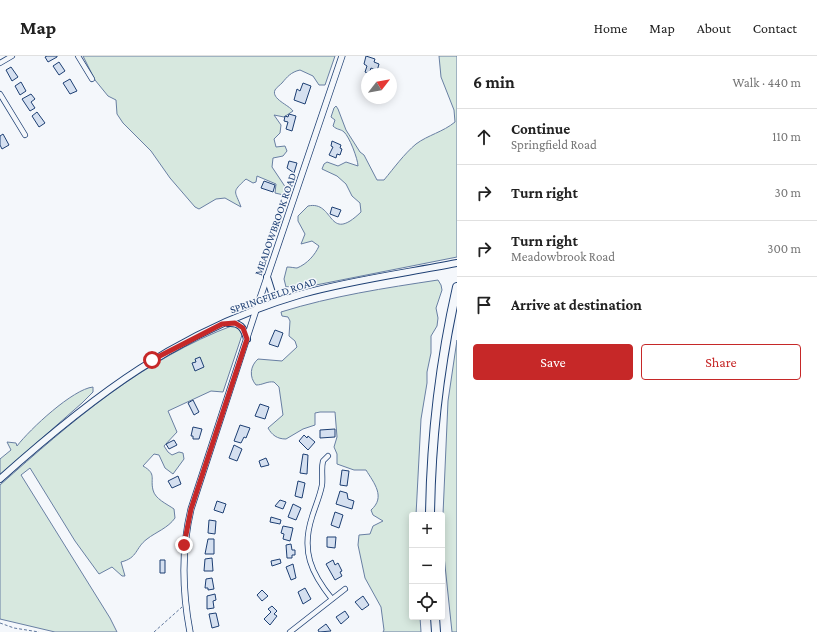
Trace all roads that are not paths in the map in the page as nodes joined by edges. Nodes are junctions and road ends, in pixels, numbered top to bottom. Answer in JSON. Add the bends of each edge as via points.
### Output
{"nodes":[{"id":1,"x":12,"y":56,"type":"edge"},
{"id":2,"x":78,"y":56,"type":"edge"},
{"id":3,"x":342,"y":56,"type":"edge"},
{"id":4,"x":0,"y":63,"type":"edge"},
{"id":5,"x":92,"y":79,"type":"dead end"},
{"id":6,"x":0,"y":94,"type":"edge"},
{"id":7,"x":25,"y":135,"type":"dead end"},
{"id":8,"x":457,"y":263,"type":"edge"},
{"id":9,"x":267,"y":277,"type":"junction"},
{"id":10,"x":457,"y":287,"type":"edge"},
{"id":11,"x":288,"y":299,"type":"junction"},
{"id":12,"x":256,"y":310,"type":"junction"},
{"id":13,"x":222,"y":324,"type":"junction"},
{"id":14,"x":247,"y":339,"type":"junction"},
{"id":15,"x":328,"y":456,"type":"dead end"},
{"id":16,"x":0,"y":479,"type":"edge"},
{"id":17,"x":430,"y":512,"type":"edge"},
{"id":18,"x":345,"y":589,"type":"dead end"},
{"id":19,"x":332,"y":599,"type":"junction"},
{"id":20,"x":435,"y":620,"type":"edge"},
{"id":21,"x":190,"y":632,"type":"edge"},
{"id":22,"x":290,"y":632,"type":"edge"},
{"id":23,"x":436,"y":632,"type":"edge"}],
"edges":[{"from":1,"to":4,"type":"street"},
{"from":2,"to":5,"type":"street"},
{"from":3,"to":9,"type":"street","name":"MEADOWBROOK ROAD"},
{"from":6,"to":7,"type":"street"},
{"from":8,"to":11,"type":"main road","name":"SPRINGFIELD ROAD","via":[[342,285]]},
{"from":9,"to":11,"type":"main road","via":[[273,296]]},
{"from":9,"to":12,"type":"street","name":"MEADOWBROOK ROAD"},
{"from":10,"to":17,"type":"highway","via":[[450,319],[435,429],[430,474]]},
{"from":11,"to":12,"type":"main road","name":"SPRINGFIELD ROAD"},
{"from":12,"to":13,"type":"main road","name":"SPRINGFIELD ROAD"},
{"from":12,"to":14,"type":"street","name":"MEADOWBROOK ROAD"},
{"from":13,"to":14,"type":"main road","via":[[239,325],[245,331]]},
{"from":13,"to":16,"type":"main road","name":"SPRINGFIELD ROAD","via":[[167,351],[113,385],[60,426]]},
{"from":14,"to":21,"type":"street","name":"MEADOWBROOK ROAD","via":[[191,509],[187,529],[183,565]]},
{"from":15,"to":19,"type":"street","via":[[323,460],[322,485],[309,529],[308,551],[316,579]]},
{"from":18,"to":19,"type":"street"},
{"from":19,"to":22,"type":"street"},
{"from":20,"to":23,"type":"highway"}]}
